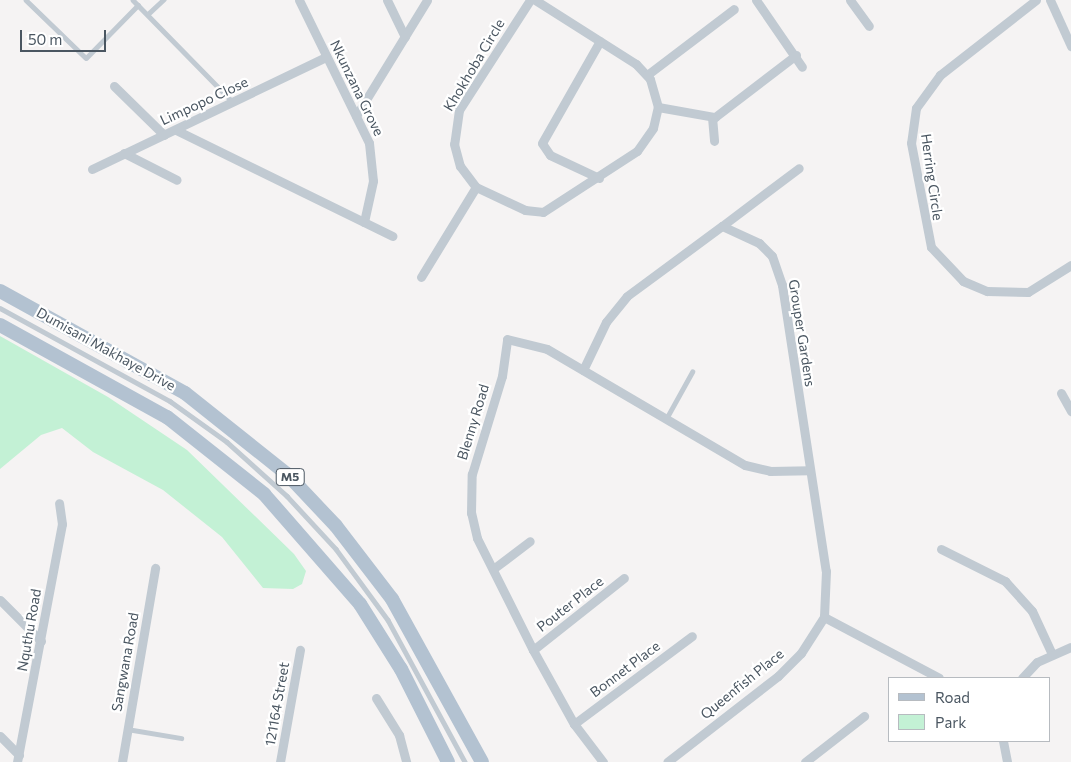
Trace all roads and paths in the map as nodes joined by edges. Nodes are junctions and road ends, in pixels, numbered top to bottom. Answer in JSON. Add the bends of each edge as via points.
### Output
{"nodes":[{"id":1,"x":26,"y":0,"type":"edge"},
{"id":2,"x":132,"y":0,"type":"edge"},
{"id":3,"x":163,"y":0,"type":"edge"},
{"id":4,"x":299,"y":0,"type":"edge"},
{"id":5,"x":387,"y":0,"type":"edge"},
{"id":6,"x":427,"y":0,"type":"edge"},
{"id":7,"x":530,"y":0,"type":"edge"},
{"id":8,"x":535,"y":0,"type":"edge"},
{"id":9,"x":756,"y":0,"type":"edge"},
{"id":10,"x":850,"y":0,"type":"edge"},
{"id":11,"x":1036,"y":0,"type":"edge"},
{"id":12,"x":1050,"y":0,"type":"edge"},
{"id":13,"x":138,"y":5,"type":"junction"},
{"id":14,"x":734,"y":9,"type":"dead end"},
{"id":15,"x":148,"y":14,"type":"junction"},
{"id":16,"x":869,"y":26,"type":"dead end"},
{"id":17,"x":1069,"y":31,"type":"edge"},
{"id":18,"x":405,"y":37,"type":"junction"},
{"id":19,"x":600,"y":41,"type":"junction"},
{"id":20,"x":1071,"y":46,"type":"edge"},
{"id":21,"x":796,"y":55,"type":"junction"},
{"id":22,"x":326,"y":57,"type":"junction"},
{"id":23,"x":802,"y":68,"type":"dead end"},
{"id":24,"x":647,"y":76,"type":"junction"},
{"id":25,"x":114,"y":86,"type":"dead end"},
{"id":26,"x":234,"y":103,"type":"junction"},
{"id":27,"x":658,"y":107,"type":"junction"},
{"id":28,"x":356,"y":116,"type":"junction"},
{"id":29,"x":712,"y":117,"type":"junction"},
{"id":30,"x":176,"y":130,"type":"junction"},
{"id":31,"x":164,"y":136,"type":"junction"},
{"id":32,"x":714,"y":141,"type":"dead end"},
{"id":33,"x":124,"y":154,"type":"junction"},
{"id":34,"x":799,"y":168,"type":"dead end"},
{"id":35,"x":92,"y":169,"type":"dead end"},
{"id":36,"x":598,"y":178,"type":"junction"},
{"id":37,"x":177,"y":180,"type":"dead end"},
{"id":38,"x":476,"y":187,"type":"junction"},
{"id":39,"x":364,"y":222,"type":"junction"},
{"id":40,"x":722,"y":226,"type":"junction"},
{"id":41,"x":392,"y":236,"type":"dead end"},
{"id":42,"x":1070,"y":268,"type":"edge"},
{"id":43,"x":421,"y":277,"type":"dead end"},
{"id":44,"x":0,"y":291,"type":"edge"},
{"id":45,"x":0,"y":308,"type":"edge"},
{"id":46,"x":0,"y":325,"type":"edge"},
{"id":47,"x":583,"y":370,"type":"junction"},
{"id":48,"x":692,"y":372,"type":"dead end"},
{"id":49,"x":1061,"y":393,"type":"dead end"},
{"id":50,"x":1071,"y":411,"type":"edge"},
{"id":51,"x":666,"y":419,"type":"junction"},
{"id":52,"x":809,"y":470,"type":"junction"},
{"id":53,"x":59,"y":503,"type":"dead end"},
{"id":54,"x":530,"y":541,"type":"dead end"},
{"id":55,"x":941,"y":549,"type":"dead end"},
{"id":56,"x":155,"y":568,"type":"dead end"},
{"id":57,"x":493,"y":569,"type":"junction"},
{"id":58,"x":624,"y":578,"type":"dead end"},
{"id":59,"x":0,"y":600,"type":"edge"},
{"id":60,"x":824,"y":617,"type":"junction"},
{"id":61,"x":692,"y":636,"type":"dead end"},
{"id":62,"x":41,"y":641,"type":"junction"},
{"id":63,"x":1071,"y":647,"type":"edge"},
{"id":64,"x":300,"y":650,"type":"dead end"},
{"id":65,"x":533,"y":650,"type":"junction"},
{"id":66,"x":1052,"y":654,"type":"junction"},
{"id":67,"x":937,"y":677,"type":"edge"},
{"id":68,"x":1023,"y":677,"type":"edge"},
{"id":69,"x":376,"y":698,"type":"dead end"},
{"id":70,"x":864,"y":716,"type":"dead end"},
{"id":71,"x":574,"y":724,"type":"junction"},
{"id":72,"x":127,"y":729,"type":"junction"},
{"id":73,"x":0,"y":736,"type":"edge"},
{"id":74,"x":182,"y":738,"type":"dead end"},
{"id":75,"x":1003,"y":742,"type":"edge"},
{"id":76,"x":18,"y":758,"type":"edge"},
{"id":77,"x":122,"y":762,"type":"edge"},
{"id":78,"x":280,"y":762,"type":"edge"},
{"id":79,"x":406,"y":762,"type":"edge"},
{"id":80,"x":448,"y":762,"type":"edge"},
{"id":81,"x":465,"y":762,"type":"edge"},
{"id":82,"x":482,"y":762,"type":"edge"},
{"id":83,"x":603,"y":762,"type":"edge"},
{"id":84,"x":667,"y":762,"type":"edge"},
{"id":85,"x":805,"y":762,"type":"edge"},
{"id":86,"x":1007,"y":762,"type":"edge"}],
"edges":[{"from":1,"to":13,"type":"lane","via":[[86,58]]},
{"from":2,"to":13,"type":"lane"},
{"from":3,"to":15,"type":"lane"},
{"from":4,"to":22,"type":"street","name":"Nkunzana Grove"},
{"from":5,"to":18,"type":"street"},
{"from":6,"to":18,"type":"street"},
{"from":7,"to":38,"type":"street","name":"Khokhoba Circle","via":[[455,122],[455,156]]},
{"from":8,"to":19,"type":"street"},
{"from":9,"to":21,"type":"street"},
{"from":10,"to":16,"type":"street"},
{"from":11,"to":42,"type":"street","name":"Herring Circle","via":[[940,75],[916,108],[911,143],[926,233],[937,256],[958,277],[987,291],[1028,292]]},
{"from":12,"to":17,"type":"street"},
{"from":13,"to":15,"type":"lane"},
{"from":14,"to":24,"type":"street"},
{"from":15,"to":26,"type":"lane"},
{"from":17,"to":20,"type":"street"},
{"from":18,"to":28,"type":"street"},
{"from":19,"to":24,"type":"street"},
{"from":19,"to":36,"type":"street","via":[[542,144],[550,155]]},
{"from":21,"to":23,"type":"street"},
{"from":21,"to":29,"type":"street"},
{"from":22,"to":26,"type":"street","name":"Limpopo Close"},
{"from":22,"to":28,"type":"street","name":"Nkunzana Grove"},
{"from":24,"to":27,"type":"street"},
{"from":25,"to":31,"type":"street"},
{"from":26,"to":30,"type":"street","name":"Limpopo Close"},
{"from":27,"to":29,"type":"street"},
{"from":27,"to":36,"type":"street","via":[[648,140]]},
{"from":28,"to":39,"type":"street","name":"Nkunzana Grove","via":[[369,143],[372,162]]},
{"from":29,"to":32,"type":"street"},
{"from":30,"to":31,"type":"street","name":"Limpopo Close"},
{"from":30,"to":39,"type":"street"},
{"from":31,"to":33,"type":"street","name":"Limpopo Close"},
{"from":33,"to":35,"type":"street","name":"Limpopo Close"},
{"from":33,"to":37,"type":"street"},
{"from":34,"to":40,"type":"street"},
{"from":36,"to":38,"type":"street","via":[[543,212],[525,210]]},
{"from":38,"to":43,"type":"street"},
{"from":39,"to":41,"type":"street"},
{"from":40,"to":47,"type":"street","via":[[627,296],[606,322]]},
{"from":40,"to":52,"type":"street","name":"Grouper Gardens","via":[[759,243],[776,264]]},
{"from":44,"to":82,"type":"main road","name":"Dumisani Makhaye Drive","number":"M5","via":[[185,392],[287,474],[342,533],[392,599]]},
{"from":45,"to":81,"type":"lane","via":[[177,405],[287,496],[336,549],[388,620]]},
{"from":46,"to":80,"type":"main road","name":"Dumisani Makhaye Drive","number":"M5","via":[[166,417],[264,494],[360,604],[400,669]]},
{"from":47,"to":51,"type":"street"},
{"from":47,"to":57,"type":"street","name":"Blenny Road","via":[[540,346],[508,339],[470,493],[477,538]]},
{"from":48,"to":51,"type":"lane"},
{"from":49,"to":50,"type":"street"},
{"from":51,"to":52,"type":"street","via":[[754,468]]},
{"from":52,"to":60,"type":"street","name":"Grouper Gardens","via":[[826,571]]},
{"from":53,"to":62,"type":"street","name":"Nquthu Road","via":[[62,524]]},
{"from":54,"to":57,"type":"street"},
{"from":55,"to":66,"type":"street","via":[[992,573],[1018,594]]},
{"from":56,"to":72,"type":"street","name":"Sangwana Road"},
{"from":57,"to":65,"type":"street","name":"Blenny Road"},
{"from":58,"to":65,"type":"street","name":"Pouter Place"},
{"from":59,"to":62,"type":"street"},
{"from":60,"to":67,"type":"street"},
{"from":60,"to":84,"type":"street","name":"Queenfish Place","via":[[801,653],[778,676]]},
{"from":61,"to":71,"type":"street","name":"Bonnet Place"},
{"from":62,"to":76,"type":"street","name":"Nquthu Road"},
{"from":63,"to":66,"type":"street"},
{"from":64,"to":78,"type":"street","name":"121164 Street"},
{"from":65,"to":71,"type":"street","name":"Blenny Road"},
{"from":66,"to":68,"type":"street"},
{"from":69,"to":79,"type":"street","via":[[399,735]]},
{"from":70,"to":85,"type":"street"},
{"from":71,"to":83,"type":"street","name":"Blenny Road"},
{"from":72,"to":74,"type":"lane"},
{"from":72,"to":77,"type":"street","name":"Sangwana Road"},
{"from":73,"to":76,"type":"street"},
{"from":75,"to":86,"type":"street"}]}
